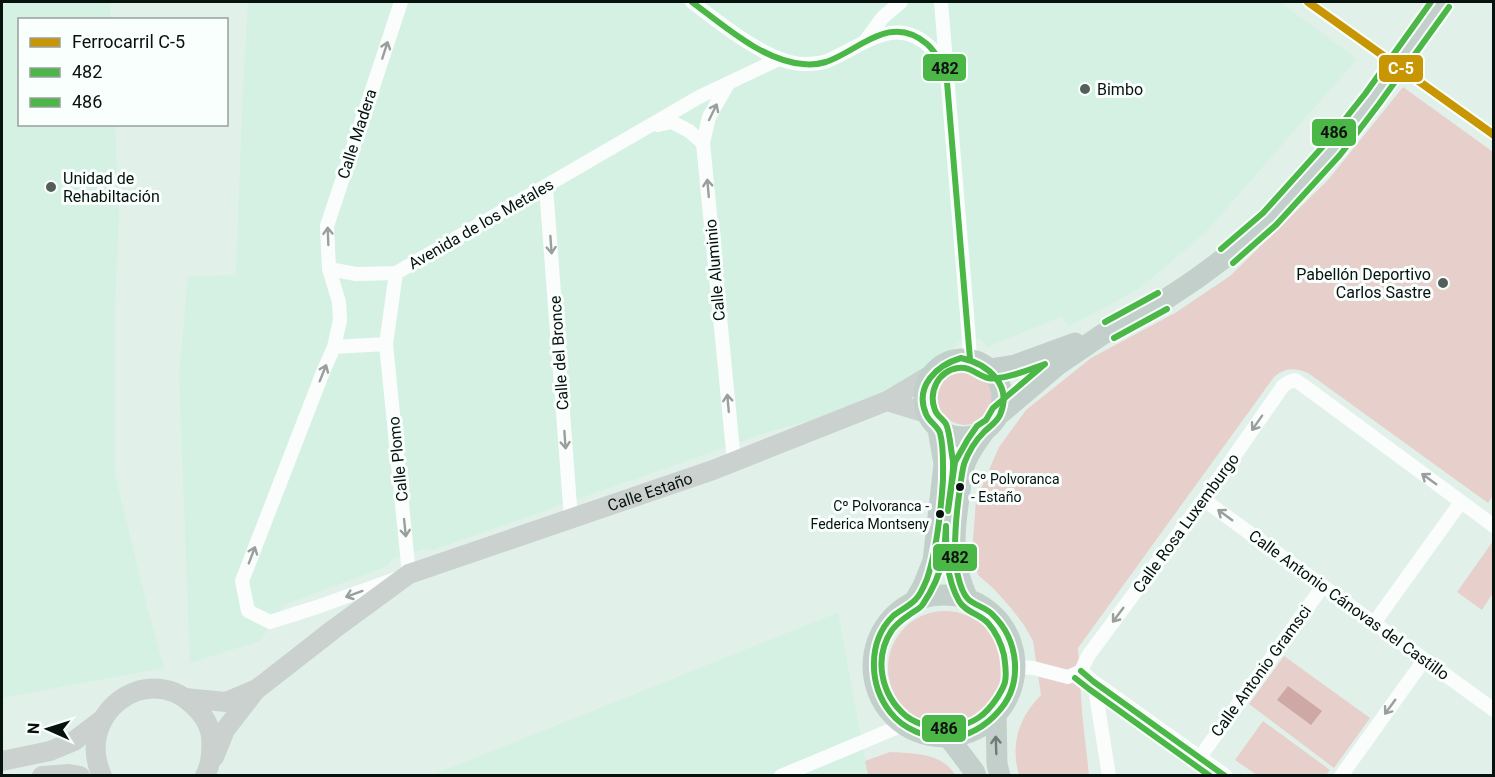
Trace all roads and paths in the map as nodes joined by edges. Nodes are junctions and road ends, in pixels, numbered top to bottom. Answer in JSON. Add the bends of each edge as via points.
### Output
{"nodes":[{"id":1,"x":401,"y":2,"type":"edge"},
{"id":2,"x":692,"y":2,"type":"edge"},
{"id":3,"x":901,"y":2,"type":"edge"},
{"id":4,"x":940,"y":2,"type":"edge"},
{"id":5,"x":1442,"y":2,"type":"edge"},
{"id":6,"x":865,"y":41,"type":"junction"},
{"id":7,"x":779,"y":59,"type":"junction"},
{"id":8,"x":946,"y":70,"type":"junction"},
{"id":9,"x":728,"y":84,"type":"junction"},
{"id":10,"x":651,"y":126,"type":"junction"},
{"id":11,"x":703,"y":143,"type":"junction"},
{"id":12,"x":546,"y":187,"type":"junction"},
{"id":13,"x":329,"y":269,"type":"junction"},
{"id":14,"x":396,"y":273,"type":"junction"},
{"id":15,"x":1109,"y":330,"type":"junction"},
{"id":16,"x":386,"y":344,"type":"junction"},
{"id":17,"x":334,"y":347,"type":"junction"},
{"id":18,"x":969,"y":359,"type":"junction"},
{"id":19,"x":990,"y":369,"type":"junction"},
{"id":20,"x":929,"y":376,"type":"junction"},
{"id":21,"x":887,"y":401,"type":"junction"},
{"id":22,"x":1000,"y":414,"type":"junction"},
{"id":23,"x":932,"y":421,"type":"junction"},
{"id":24,"x":984,"y":432,"type":"junction"},
{"id":25,"x":734,"y":461,"type":"junction"},
{"id":26,"x":1204,"y":500,"type":"junction"},
{"id":27,"x":1461,"y":502,"type":"junction"},
{"id":28,"x":571,"y":519,"type":"junction"},
{"id":29,"x":1494,"y":526,"type":"edge"},
{"id":30,"x":409,"y":574,"type":"junction"},
{"id":31,"x":1323,"y":586,"type":"junction"},
{"id":32,"x":968,"y":599,"type":"junction"},
{"id":33,"x":915,"y":600,"type":"junction"},
{"id":34,"x":1374,"y":623,"type":"junction"},
{"id":35,"x":1424,"y":660,"type":"junction"},
{"id":36,"x":1015,"y":667,"type":"junction"},
{"id":37,"x":1081,"y":671,"type":"junction"},
{"id":38,"x":1094,"y":682,"type":"junction"},
{"id":39,"x":257,"y":689,"type":"junction"},
{"id":40,"x":186,"y":698,"type":"junction"},
{"id":41,"x":1494,"y":710,"type":"edge"},
{"id":42,"x":996,"y":715,"type":"junction"},
{"id":43,"x":103,"y":719,"type":"junction"},
{"id":44,"x":903,"y":725,"type":"junction"},
{"id":45,"x":949,"y":738,"type":"junction"},
{"id":46,"x":1200,"y":757,"type":"junction"},
{"id":47,"x":2,"y":761,"type":"edge"},
{"id":48,"x":207,"y":772,"type":"edge"},
{"id":49,"x":42,"y":776,"type":"edge"},
{"id":50,"x":80,"y":776,"type":"edge"},
{"id":51,"x":102,"y":776,"type":"edge"},
{"id":52,"x":780,"y":776,"type":"edge"},
{"id":53,"x":976,"y":776,"type":"edge"},
{"id":54,"x":1000,"y":776,"type":"edge"},
{"id":55,"x":1109,"y":776,"type":"edge"},
{"id":56,"x":1226,"y":776,"type":"edge"},
{"id":57,"x":1341,"y":776,"type":"edge"}],
"edges":[{"from":13,"to":1,"type":"street","name":"Calle Madera","one_way":true,"via":[[327,226]]},
{"from":2,"to":7,"type":"street"},
{"from":3,"to":6,"type":"street"},
{"from":4,"to":8,"type":"street"},
{"from":5,"to":15,"type":"main road","via":[[1333,149],[1277,210],[1227,256],[1163,301]]},
{"from":6,"to":7,"type":"street","via":[[825,62],[802,64]]},
{"from":6,"to":8,"type":"street","via":[[893,32],[916,37],[932,49]]},
{"from":7,"to":9,"type":"street","name":"Avenida de los Metales"},
{"from":8,"to":18,"type":"street"},
{"from":9,"to":10,"type":"street","name":"Avenida de los Metales"},
{"from":11,"to":9,"type":"street","name":"Calle Aluminio","one_way":true,"via":[[709,117]]},
{"from":10,"to":11,"type":"street","via":[[672,122]]},
{"from":10,"to":12,"type":"street","name":"Avenida de los Metales"},
{"from":25,"to":11,"type":"street","name":"Calle Aluminio","one_way":true},
{"from":12,"to":14,"type":"street","name":"Avenida de los Metales"},
{"from":12,"to":28,"type":"street","name":"Calle del Bronce","one_way":true},
{"from":13,"to":14,"type":"street","via":[[356,274]]},
{"from":13,"to":17,"type":"street","name":"Calle Madera","via":[[339,302]]},
{"from":14,"to":16,"type":"street","name":"Avenida de los Metales"},
{"from":15,"to":19,"type":"main road","via":[[1030,360]]},
{"from":15,"to":22,"type":"main road","via":[[1059,364]]},
{"from":16,"to":17,"type":"street"},
{"from":16,"to":30,"type":"street","name":"Calle Plomo","one_way":true},
{"from":30,"to":17,"type":"street","name":"Calle Estaño","one_way":true,"via":[[270,622],[248,611],[242,581]]},
{"from":18,"to":19,"type":"main road"},
{"from":18,"to":20,"type":"main road","via":[[950,360]]},
{"from":19,"to":22,"type":"main road","via":[[1002,389]]},
{"from":20,"to":21,"type":"main road","name":"Calle Estaño"},
{"from":20,"to":23,"type":"main road","via":[[924,401]]},
{"from":21,"to":23,"type":"main road"},
{"from":21,"to":25,"type":"main road","name":"Calle Estaño"},
{"from":22,"to":24,"type":"main road"},
{"from":23,"to":24,"type":"main road","via":[[949,435]]},
{"from":23,"to":33,"type":"main road","via":[[944,464],[933,561]]},
{"from":24,"to":32,"type":"main road","via":[[964,464],[955,523],[955,559]]},
{"from":25,"to":28,"type":"main road","name":"Calle Estaño"},
{"from":27,"to":26,"type":"street","name":"Calle Rosa Luxemburgo","one_way":true,"via":[[1295,380],[1283,386]]},
{"from":31,"to":26,"type":"street","name":"Calle Antonio Cánovas del Castillo","one_way":true},
{"from":26,"to":37,"type":"street","name":"Calle Rosa Luxemburgo","one_way":true,"via":[[1088,656]]},
{"from":27,"to":29,"type":"street"},
{"from":27,"to":34,"type":"street"},
{"from":28,"to":30,"type":"main road","name":"Calle Estaño"},
{"from":30,"to":39,"type":"main road","name":"Calle Estaño"},
{"from":31,"to":34,"type":"street","name":"Calle Antonio Cánovas del Castillo"},
{"from":31,"to":46,"type":"street","name":"Calle Antonio Gramsci"},
{"from":32,"to":33,"type":"main road","via":[[940,595]]},
{"from":32,"to":36,"type":"main road","via":[[995,617],[1007,634]]},
{"from":33,"to":44,"type":"main road","via":[[885,625],[875,645],[872,668],[876,690],[886,710]]},
{"from":34,"to":35,"type":"street","name":"Calle Antonio Cánovas del Castillo"},
{"from":35,"to":41,"type":"street","name":"Calle Antonio Cánovas del Castillo"},
{"from":35,"to":57,"type":"street","one_way":true},
{"from":36,"to":37,"type":"street","via":[[1068,677]]},
{"from":36,"to":42,"type":"main road","via":[[1014,684]]},
{"from":37,"to":38,"type":"street"},
{"from":38,"to":46,"type":"street"},
{"from":38,"to":55,"type":"street"},
{"from":39,"to":40,"type":"main road","name":"Calle Estaño","via":[[226,702]]},
{"from":39,"to":48,"type":"main road","name":"Calle Estaño","via":[[225,730]]},
{"from":40,"to":43,"type":"main road","name":"Calle Estaño","via":[[149,689],[131,693]]},
{"from":40,"to":48,"type":"main road","via":[[210,729],[212,749]]},
{"from":42,"to":45,"type":"main road","via":[[982,727]]},
{"from":54,"to":42,"type":"main road","one_way":true},
{"from":43,"to":47,"type":"main road","name":"Calle Estaño","via":[[74,741],[50,751]]},
{"from":43,"to":51,"type":"main road","via":[[95,750]]},
{"from":44,"to":45,"type":"main road","via":[[925,735]]},
{"from":44,"to":52,"type":"street"},
{"from":45,"to":53,"type":"main road"},
{"from":46,"to":56,"type":"street"},
{"from":49,"to":50,"type":"main road"}]}
